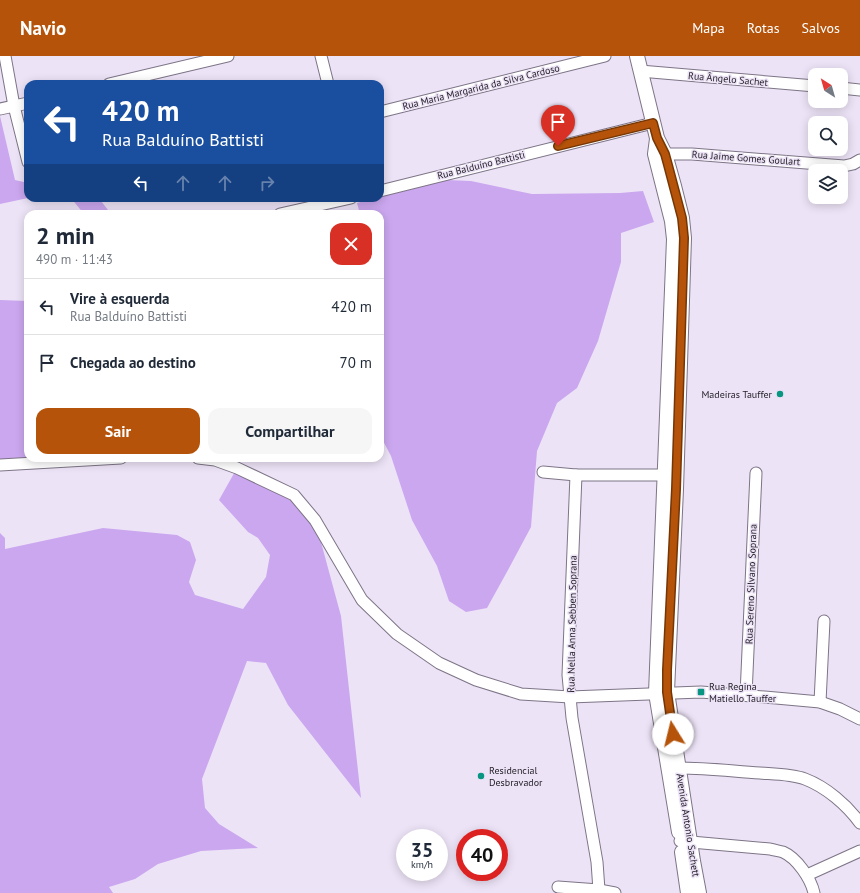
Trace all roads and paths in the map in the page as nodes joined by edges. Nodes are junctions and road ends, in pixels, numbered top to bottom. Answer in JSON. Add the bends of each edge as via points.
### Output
{"nodes":[{"id":1,"x":5,"y":56,"type":"edge"},
{"id":2,"x":228,"y":56,"type":"edge"},
{"id":3,"x":321,"y":56,"type":"edge"},
{"id":4,"x":605,"y":56,"type":"edge"},
{"id":5,"x":637,"y":56,"type":"edge"},
{"id":6,"x":640,"y":71,"type":"junction"},
{"id":7,"x":125,"y":80,"type":"edge"},
{"id":8,"x":327,"y":80,"type":"edge"},
{"id":9,"x":808,"y":85,"type":"edge"},
{"id":10,"x":848,"y":89,"type":"edge"},
{"id":11,"x":860,"y":90,"type":"edge"},
{"id":12,"x":24,"y":104,"type":"edge"},
{"id":13,"x":14,"y":106,"type":"junction"},
{"id":14,"x":0,"y":109,"type":"edge"},
{"id":15,"x":384,"y":111,"type":"edge"},
{"id":16,"x":653,"y":123,"type":"junction"},
{"id":17,"x":24,"y":146,"type":"edge"},
{"id":18,"x":660,"y":154,"type":"junction"},
{"id":19,"x":860,"y":160,"type":"edge"},
{"id":20,"x":384,"y":190,"type":"edge"},
{"id":21,"x":333,"y":202,"type":"edge"},
{"id":22,"x":298,"y":210,"type":"edge"},
{"id":23,"x":52,"y":462,"type":"edge"},
{"id":24,"x":220,"y":462,"type":"edge"},
{"id":25,"x":0,"y":465,"type":"edge"},
{"id":26,"x":543,"y":472,"type":"dead end"},
{"id":27,"x":756,"y":473,"type":"dead end"},
{"id":28,"x":576,"y":475,"type":"junction"},
{"id":29,"x":671,"y":475,"type":"junction"},
{"id":30,"x":824,"y":621,"type":"dead end"},
{"id":31,"x":661,"y":693,"type":"junction"},
{"id":32,"x":746,"y":695,"type":"junction"},
{"id":33,"x":570,"y":697,"type":"junction"},
{"id":34,"x":820,"y":702,"type":"junction"},
{"id":35,"x":860,"y":718,"type":"edge"},
{"id":36,"x":674,"y":768,"type":"junction"},
{"id":37,"x":860,"y":823,"type":"edge"},
{"id":38,"x":685,"y":842,"type":"junction"},
{"id":39,"x":860,"y":851,"type":"edge"},
{"id":40,"x":807,"y":875,"type":"junction"},
{"id":41,"x":558,"y":887,"type":"dead end"},
{"id":42,"x":599,"y":890,"type":"junction"},
{"id":43,"x":615,"y":893,"type":"edge"},
{"id":44,"x":688,"y":893,"type":"edge"},
{"id":45,"x":699,"y":893,"type":"edge"},
{"id":46,"x":814,"y":893,"type":"edge"}],
"edges":[{"from":1,"to":13,"type":"street"},
{"from":2,"to":7,"type":"street"},
{"from":3,"to":8,"type":"street"},
{"from":4,"to":15,"type":"street","name":"Rua Maria Margarida da Silva Cardoso"},
{"from":5,"to":6,"type":"street","name":"Avenida Antonio Sachett"},
{"from":6,"to":9,"type":"street","name":"Rua Ângelo Sachet"},
{"from":6,"to":16,"type":"street","name":"Avenida Antonio Sachett"},
{"from":10,"to":11,"type":"street"},
{"from":12,"to":13,"type":"street"},
{"from":13,"to":14,"type":"street"},
{"from":13,"to":17,"type":"street"},
{"from":16,"to":18,"type":"street","name":"Avenida Antonio Sachett"},
{"from":16,"to":20,"type":"street","name":"Rua Balduíno Battisti"},
{"from":18,"to":19,"type":"street","name":"Rua Jaime Gomes Goulart","via":[[692,154],[844,166]]},
{"from":18,"to":29,"type":"street","name":"Avenida Antonio Sachett","via":[[672,220],[677,303]]},
{"from":21,"to":22,"type":"street"},
{"from":23,"to":25,"type":"street"},
{"from":24,"to":33,"type":"street","via":[[294,496],[315,520],[362,600],[398,634],[439,663],[476,680],[521,694]]},
{"from":26,"to":28,"type":"street"},
{"from":27,"to":32,"type":"street","name":"Rua Sereno Silvano Soprana"},
{"from":28,"to":29,"type":"street"},
{"from":28,"to":33,"type":"street","name":"Rua Nella Anna Sebben Soprana","via":[[568,675]]},
{"from":29,"to":31,"type":"street","name":"Avenida Antonio Sachett"},
{"from":30,"to":34,"type":"street"},
{"from":31,"to":32,"type":"street"},
{"from":31,"to":33,"type":"street"},
{"from":31,"to":36,"type":"street","name":"Avenida Antonio Sachett"},
{"from":32,"to":34,"type":"street"},
{"from":33,"to":42,"type":"street","name":"Rua Nella Anna Sebben Soprana","via":[[597,862]]},
{"from":34,"to":35,"type":"street"},
{"from":36,"to":37,"type":"street","via":[[784,775],[804,779],[822,788],[840,802]]},
{"from":36,"to":38,"type":"street","name":"Avenida Antonio Sachett"},
{"from":38,"to":40,"type":"street","via":[[770,849],[784,853]]},
{"from":38,"to":44,"type":"street","name":"Avenida Antonio Sachett"},
{"from":38,"to":45,"type":"street","name":"Avenida Antonio Sachett"},
{"from":39,"to":40,"type":"street"},
{"from":40,"to":46,"type":"street"},
{"from":41,"to":42,"type":"street"},
{"from":42,"to":43,"type":"street"}]}
